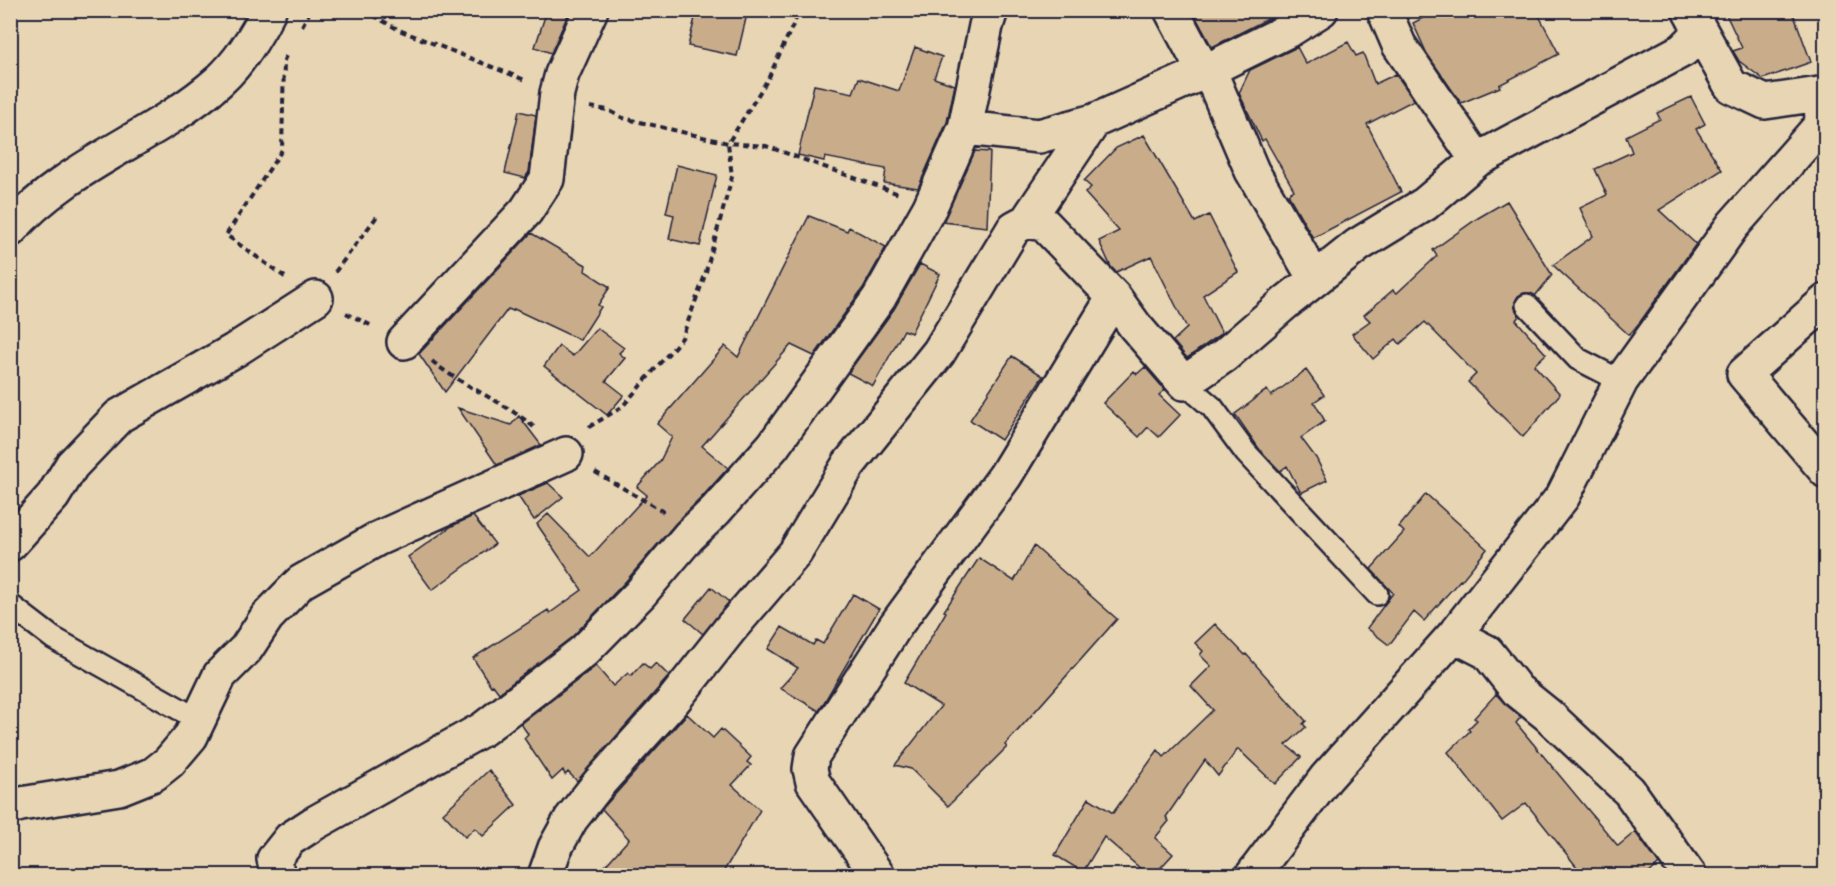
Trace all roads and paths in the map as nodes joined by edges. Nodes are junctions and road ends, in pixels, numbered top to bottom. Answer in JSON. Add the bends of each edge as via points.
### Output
{"nodes":[{"id":1,"x":269,"y":10,"type":"edge"},
{"id":2,"x":310,"y":10,"type":"edge"},
{"id":3,"x":364,"y":10,"type":"edge"},
{"id":4,"x":591,"y":10,"type":"edge"},
{"id":5,"x":800,"y":10,"type":"edge"},
{"id":6,"x":991,"y":10,"type":"edge"},
{"id":7,"x":1171,"y":10,"type":"edge"},
{"id":8,"x":1321,"y":10,"type":"edge"},
{"id":9,"x":1384,"y":10,"type":"edge"},
{"id":10,"x":1695,"y":21,"type":"edge"},
{"id":11,"x":300,"y":30,"type":"dead end"},
{"id":12,"x":289,"y":50,"type":"dead end"},
{"id":13,"x":1204,"y":72,"type":"junction"},
{"id":14,"x":557,"y":93,"type":"junction"},
{"id":15,"x":597,"y":109,"type":"dead end"},
{"id":16,"x":1823,"y":110,"type":"edge"},
{"id":17,"x":1094,"y":121,"type":"junction"},
{"id":18,"x":965,"y":128,"type":"junction"},
{"id":19,"x":728,"y":143,"type":"junction"},
{"id":20,"x":1477,"y":160,"type":"junction"},
{"id":21,"x":930,"y":207,"type":"junction"},
{"id":22,"x":378,"y":215,"type":"dead end"},
{"id":23,"x":1027,"y":221,"type":"junction"},
{"id":24,"x":10,"y":230,"type":"edge"},
{"id":25,"x":1315,"y":279,"type":"junction"},
{"id":26,"x":1114,"y":297,"type":"junction"},
{"id":27,"x":316,"y":298,"type":"junction"},
{"id":28,"x":1826,"y":301,"type":"edge"},
{"id":29,"x":1527,"y":305,"type":"dead end"},
{"id":30,"x":405,"y":342,"type":"joint"},
{"id":31,"x":442,"y":369,"type":"dead end"},
{"id":32,"x":1621,"y":381,"type":"junction"},
{"id":33,"x":1184,"y":383,"type":"junction"},
{"id":34,"x":540,"y":433,"type":"dead end"},
{"id":35,"x":566,"y":454,"type":"junction"},
{"id":36,"x":1826,"y":471,"type":"edge"},
{"id":37,"x":663,"y":512,"type":"dead end"},
{"id":38,"x":10,"y":544,"type":"edge"},
{"id":39,"x":1377,"y":594,"type":"dead end"},
{"id":40,"x":10,"y":605,"type":"edge"},
{"id":41,"x":1454,"y":635,"type":"junction"},
{"id":42,"x":199,"y":720,"type":"junction"},
{"id":43,"x":10,"y":807,"type":"edge"},
{"id":44,"x":278,"y":876,"type":"edge"},
{"id":45,"x":545,"y":876,"type":"edge"},
{"id":46,"x":878,"y":876,"type":"edge"},
{"id":47,"x":1252,"y":876,"type":"edge"},
{"id":48,"x":1690,"y":876,"type":"edge"}],
"edges":[{"from":1,"to":24,"type":"street","via":[[257,34],[220,80],[193,102],[61,184]]},
{"from":2,"to":11,"type":"path"},
{"from":3,"to":14,"type":"path","via":[[399,30]]},
{"from":4,"to":14,"type":"street"},
{"from":5,"to":19,"type":"path","via":[[768,79]]},
{"from":6,"to":18,"type":"street"},
{"from":7,"to":13,"type":"street"},
{"from":8,"to":13,"type":"street"},
{"from":9,"to":20,"type":"street","via":[[1399,45]]},
{"from":10,"to":16,"type":"street","via":[[1731,86],[1766,102]]},
{"from":10,"to":20,"type":"street","via":[[1683,50]]},
{"from":12,"to":27,"type":"path","via":[[284,60],[282,150],[226,235]]},
{"from":13,"to":17,"type":"street"},
{"from":13,"to":25,"type":"street","via":[[1215,84],[1252,171]]},
{"from":14,"to":30,"type":"street","via":[[547,179],[526,211]]},
{"from":15,"to":19,"type":"path"},
{"from":16,"to":32,"type":"street","via":[[1733,225]]},
{"from":17,"to":18,"type":"street","via":[[1039,136]]},
{"from":17,"to":23,"type":"street"},
{"from":18,"to":21,"type":"street"},
{"from":19,"to":21,"type":"path","via":[[766,146]]},
{"from":19,"to":35,"type":"path","via":[[732,177],[705,275],[682,338],[622,407],[577,435]]},
{"from":20,"to":25,"type":"street","via":[[1425,204],[1358,245]]},
{"from":21,"to":44,"type":"street","via":[[879,298],[772,446],[640,594],[584,651],[483,729],[290,840],[274,859]]},
{"from":22,"to":27,"type":"path"},
{"from":23,"to":26,"type":"street","via":[[1044,224]]},
{"from":23,"to":45,"type":"street","via":[[1014,228],[939,352],[849,464],[795,553],[571,819]]},
{"from":25,"to":33,"type":"street","via":[[1226,355]]},
{"from":26,"to":33,"type":"street"},
{"from":26,"to":46,"type":"street","via":[[1005,476],[896,626],[812,756],[813,782]]},
{"from":27,"to":30,"type":"path"},
{"from":27,"to":38,"type":"street","via":[[119,416],[72,465],[53,496]]},
{"from":28,"to":36,"type":"street","via":[[1744,374]]},
{"from":29,"to":32,"type":"lane","via":[[1578,359]]},
{"from":31,"to":34,"type":"path","via":[[520,416]]},
{"from":32,"to":41,"type":"street","via":[[1563,496]]},
{"from":33,"to":39,"type":"lane","via":[[1212,407],[1246,453]]},
{"from":35,"to":37,"type":"path"},
{"from":35,"to":42,"type":"street","via":[[377,539],[301,582],[220,675]]},
{"from":40,"to":42,"type":"lane","via":[[53,638]]},
{"from":41,"to":47,"type":"street","via":[[1326,778]]},
{"from":41,"to":48,"type":"street","via":[[1487,652],[1517,690],[1629,791]]},
{"from":42,"to":43,"type":"street","via":[[169,762],[137,782]]}]}
